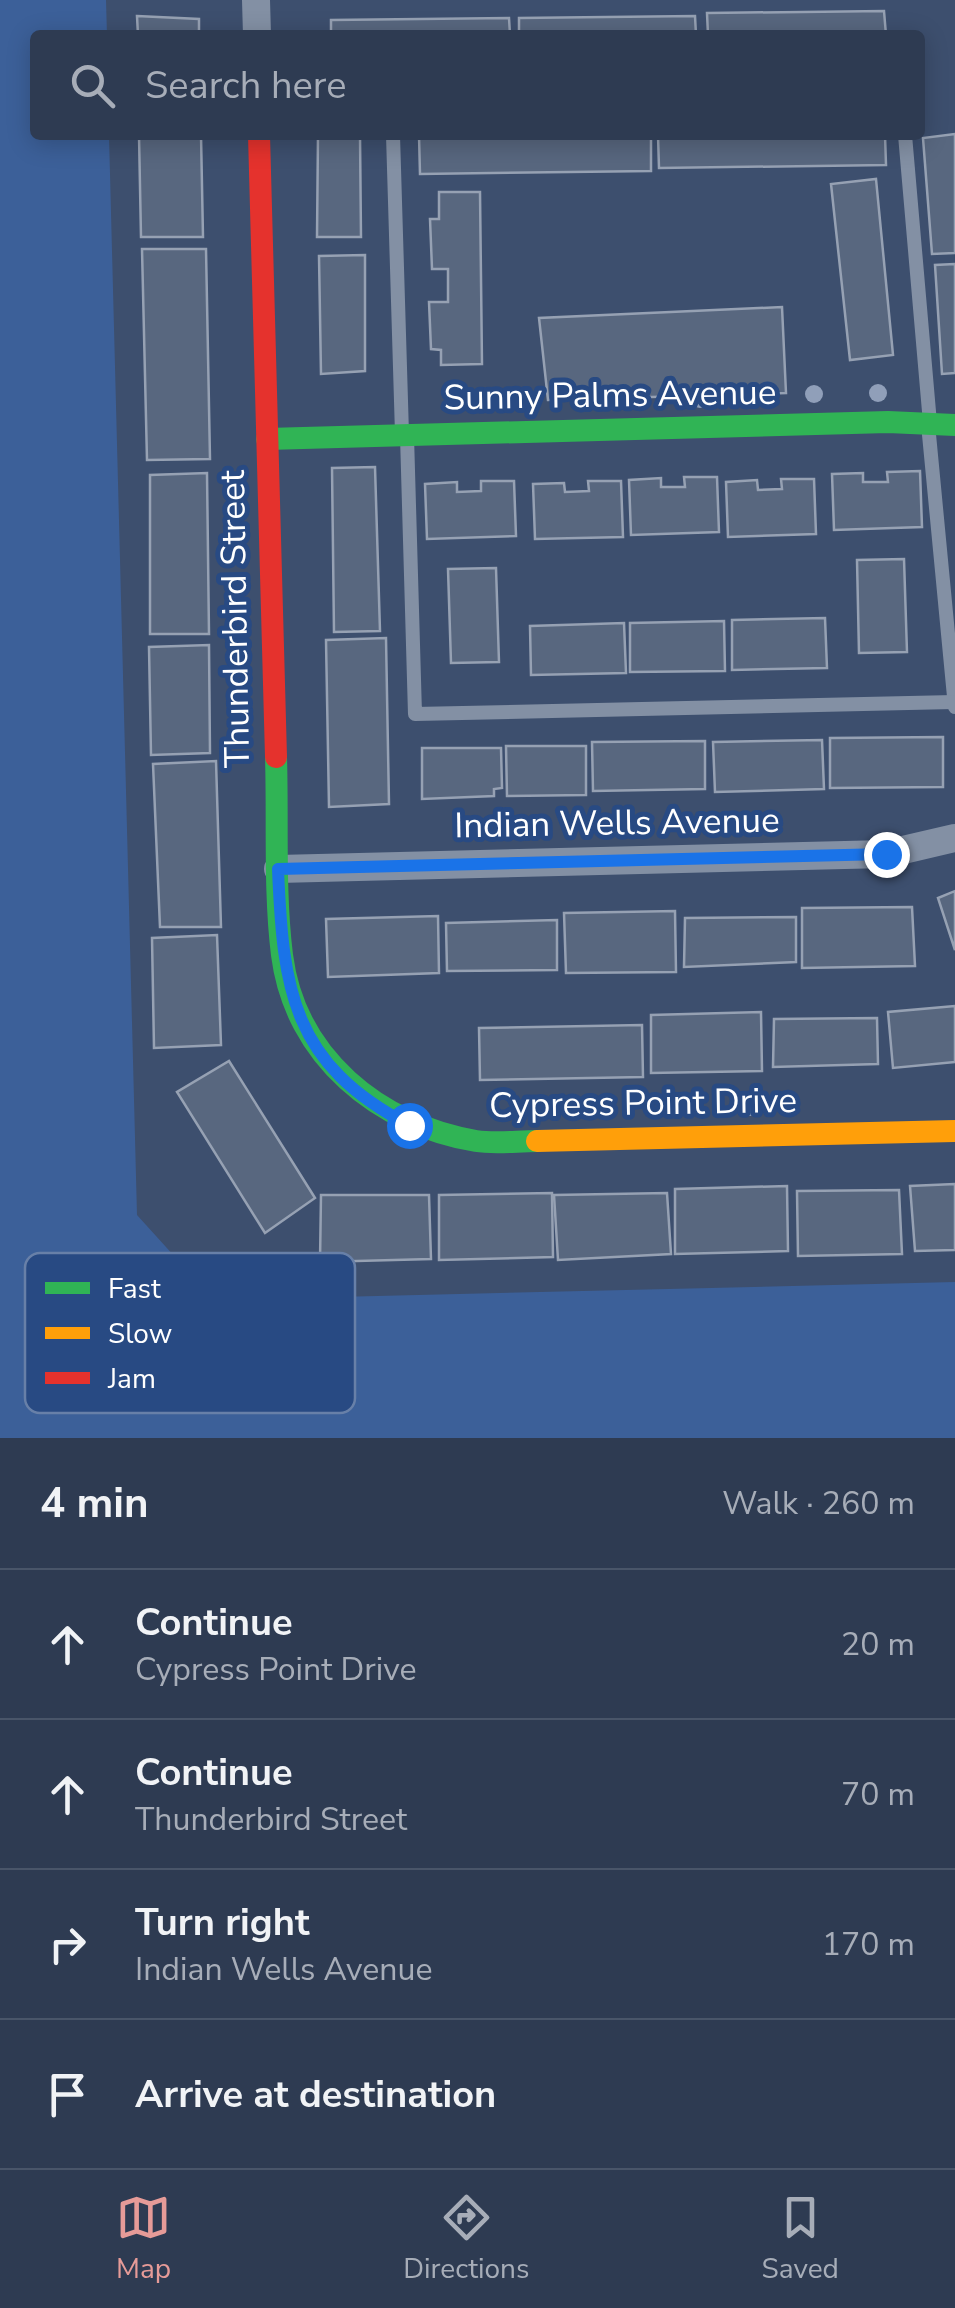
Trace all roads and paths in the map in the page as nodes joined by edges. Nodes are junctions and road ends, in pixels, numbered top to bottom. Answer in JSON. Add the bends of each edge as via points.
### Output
{"nodes":[{"id":1,"x":256,"y":0,"type":"edge"},
{"id":2,"x":257,"y":30,"type":"edge"},
{"id":3,"x":260,"y":140,"type":"edge"},
{"id":4,"x":393,"y":140,"type":"edge"},
{"id":5,"x":906,"y":140,"type":"edge"},
{"id":6,"x":929,"y":423,"type":"junction"},
{"id":7,"x":955,"y":425,"type":"edge"},
{"id":8,"x":404,"y":435,"type":"junction"},
{"id":9,"x":268,"y":438,"type":"junction"},
{"id":10,"x":955,"y":704,"type":"edge"},
{"id":11,"x":955,"y":838,"type":"edge"},
{"id":12,"x":278,"y":869,"type":"junction"},
{"id":13,"x":346,"y":1084,"type":"joint"},
{"id":14,"x":955,"y":1131,"type":"edge"}],
"edges":[{"from":1,"to":2,"type":"street"},
{"from":3,"to":9,"type":"street","name":"Thunderbird Street"},
{"from":4,"to":8,"type":"lane"},
{"from":5,"to":6,"type":"lane"},
{"from":6,"to":7,"type":"street","name":"Sunny Palms Avenue"},
{"from":6,"to":8,"type":"street","name":"Sunny Palms Avenue"},
{"from":6,"to":10,"type":"lane"},
{"from":8,"to":9,"type":"street","name":"Sunny Palms Avenue"},
{"from":8,"to":10,"type":"lane","via":[[415,714]]},
{"from":9,"to":12,"type":"street","name":"Thunderbird Street"},
{"from":11,"to":12,"type":"street","name":"Indian Wells Avenue","via":[[886,854]]},
{"from":12,"to":13,"type":"street","name":"Thunderbird Street","via":[[290,992],[304,1027]]},
{"from":13,"to":14,"type":"street","name":"Cypress Point Drive","via":[[409,1125],[482,1142]]}]}
